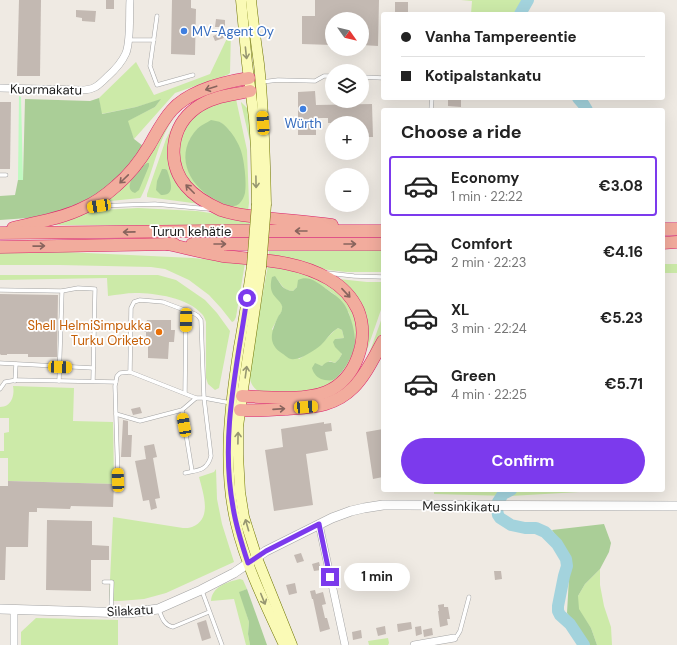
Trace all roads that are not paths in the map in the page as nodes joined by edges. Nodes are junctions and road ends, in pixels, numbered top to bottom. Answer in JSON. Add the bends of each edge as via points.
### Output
{"nodes":[{"id":1,"x":130,"y":0,"type":"edge"},
{"id":2,"x":241,"y":0,"type":"edge"},
{"id":3,"x":251,"y":0,"type":"edge"},
{"id":4,"x":157,"y":16,"type":"dead end"},
{"id":5,"x":129,"y":40,"type":"junction"},
{"id":6,"x":154,"y":40,"type":"junction"},
{"id":7,"x":193,"y":75,"type":"dead end"},
{"id":8,"x":325,"y":76,"type":"edge"},
{"id":9,"x":369,"y":77,"type":"edge"},
{"id":10,"x":381,"y":78,"type":"edge"},
{"id":11,"x":254,"y":80,"type":"junction"},
{"id":12,"x":0,"y":88,"type":"edge"},
{"id":13,"x":250,"y":91,"type":"junction"},
{"id":14,"x":0,"y":175,"type":"edge"},
{"id":15,"x":6,"y":175,"type":"dead end"},
{"id":16,"x":261,"y":204,"type":"junction"},
{"id":17,"x":83,"y":208,"type":"junction"},
{"id":18,"x":222,"y":210,"type":"junction"},
{"id":19,"x":677,"y":229,"type":"edge"},
{"id":20,"x":665,"y":230,"type":"edge"},
{"id":21,"x":368,"y":231,"type":"junction"},
{"id":22,"x":381,"y":231,"type":"edge"},
{"id":23,"x":3,"y":232,"type":"edge"},
{"id":24,"x":677,"y":242,"type":"edge"},
{"id":25,"x":665,"y":243,"type":"edge"},
{"id":26,"x":167,"y":244,"type":"junction"},
{"id":27,"x":381,"y":244,"type":"edge"},
{"id":28,"x":5,"y":247,"type":"edge"},
{"id":29,"x":257,"y":267,"type":"junction"},
{"id":30,"x":314,"y":271,"type":"junction"},
{"id":31,"x":381,"y":277,"type":"edge"},
{"id":32,"x":0,"y":290,"type":"edge"},
{"id":33,"x":62,"y":291,"type":"junction"},
{"id":34,"x":186,"y":310,"type":"junction"},
{"id":35,"x":381,"y":345,"type":"edge"},
{"id":36,"x":0,"y":363,"type":"edge"},
{"id":37,"x":16,"y":364,"type":"junction"},
{"id":38,"x":60,"y":367,"type":"junction"},
{"id":39,"x":93,"y":368,"type":"junction"},
{"id":40,"x":130,"y":372,"type":"junction"},
{"id":41,"x":15,"y":381,"type":"junction"},
{"id":42,"x":60,"y":381,"type":"junction"},
{"id":43,"x":93,"y":381,"type":"junction"},
{"id":44,"x":116,"y":382,"type":"junction"},
{"id":45,"x":0,"y":389,"type":"edge"},
{"id":46,"x":185,"y":394,"type":"junction"},
{"id":47,"x":242,"y":396,"type":"junction"},
{"id":48,"x":196,"y":398,"type":"junction"},
{"id":49,"x":204,"y":398,"type":"junction"},
{"id":50,"x":236,"y":407,"type":"junction"},
{"id":51,"x":182,"y":410,"type":"junction"},
{"id":52,"x":116,"y":414,"type":"junction"},
{"id":53,"x":192,"y":471,"type":"junction"},
{"id":54,"x":185,"y":473,"type":"dead end"},
{"id":55,"x":118,"y":480,"type":"dead end"},
{"id":56,"x":677,"y":506,"type":"edge"},
{"id":57,"x":319,"y":524,"type":"junction"},
{"id":58,"x":253,"y":560,"type":"junction"},
{"id":59,"x":104,"y":582,"type":"dead end"},
{"id":60,"x":201,"y":590,"type":"junction"},
{"id":61,"x":469,"y":598,"type":"dead end"},
{"id":62,"x":0,"y":609,"type":"edge"},
{"id":63,"x":158,"y":609,"type":"junction"},
{"id":64,"x":14,"y":610,"type":"junction"},
{"id":65,"x":111,"y":612,"type":"junction"},
{"id":66,"x":209,"y":612,"type":"junction"},
{"id":67,"x":454,"y":638,"type":"joint"},
{"id":68,"x":14,"y":645,"type":"edge"},
{"id":69,"x":222,"y":645,"type":"edge"},
{"id":70,"x":284,"y":645,"type":"edge"},
{"id":71,"x":292,"y":645,"type":"edge"},
{"id":72,"x":345,"y":645,"type":"edge"},
{"id":73,"x":415,"y":645,"type":"edge"}],
"edges":[{"from":1,"to":5,"type":"street","name":"Kuormakatu"},
{"from":2,"to":11,"type":"main road","one_way":true},
{"from":3,"to":11,"type":"main road","via":[[259,65]]},
{"from":4,"to":6,"type":"lane"},
{"from":5,"to":6,"type":"lane"},
{"from":5,"to":12,"type":"street","name":"Kuormakatu","via":[[127,52],[119,65],[91,90]]},
{"from":6,"to":7,"type":"lane","via":[[150,66],[157,85]]},
{"from":8,"to":11,"type":"lane","via":[[315,81]]},
{"from":9,"to":10,"type":"lane"},
{"from":11,"to":13,"type":"main road"},
{"from":11,"to":16,"type":"main road","via":[[265,148]]},
{"from":11,"to":17,"type":"highway","one_way":true,"via":[[235,80],[189,96],[179,103],[165,118],[143,156],[128,175],[106,194]]},
{"from":13,"to":16,"type":"main road","one_way":true},
{"from":18,"to":13,"type":"highway","one_way":true,"via":[[197,197],[186,187],[175,164],[175,139],[185,119],[201,105],[223,96]]},
{"from":14,"to":15,"type":"lane"},
{"from":16,"to":29,"type":"main road","bridge":true},
{"from":17,"to":18,"type":"lane","via":[[155,204]]},
{"from":17,"to":23,"type":"highway"},
{"from":18,"to":21,"type":"highway"},
{"from":19,"to":20,"type":"highway"},
{"from":21,"to":22,"type":"highway","name":"Turun kehätie"},
{"from":21,"to":23,"type":"highway","name":"Turun kehätie","one_way":true},
{"from":23,"to":28,"type":"lane"},
{"from":24,"to":25,"type":"highway"},
{"from":26,"to":27,"type":"highway","name":"Turun kehätie","one_way":true},
{"from":28,"to":26,"type":"highway","name":"Turun kehätie","one_way":true},
{"from":26,"to":30,"type":"highway","via":[[222,256],[273,261]]},
{"from":47,"to":29,"type":"main road","one_way":true},
{"from":29,"to":50,"type":"main road","via":[[233,387]]},
{"from":30,"to":31,"type":"lane"},
{"from":30,"to":47,"type":"highway","one_way":true,"via":[[341,287],[358,309],[362,337],[358,356],[352,368],[339,385],[316,395]]},
{"from":32,"to":33,"type":"lane"},
{"from":33,"to":38,"type":"lane"},
{"from":33,"to":39,"type":"lane","via":[[78,288],[95,289]]},
{"from":34,"to":40,"type":"lane","via":[[163,302],[134,302],[131,308]]},
{"from":34,"to":46,"type":"lane"},
{"from":34,"to":49,"type":"lane","via":[[201,320]]},
{"from":50,"to":35,"type":"highway","one_way":true,"via":[[256,411],[317,406],[336,401],[358,383]]},
{"from":36,"to":37,"type":"lane"},
{"from":37,"to":38,"type":"lane"},
{"from":37,"to":41,"type":"lane"},
{"from":38,"to":39,"type":"lane"},
{"from":38,"to":42,"type":"lane"},
{"from":39,"to":43,"type":"lane"},
{"from":40,"to":44,"type":"lane","via":[[120,373]]},
{"from":40,"to":46,"type":"lane"},
{"from":41,"to":42,"type":"lane"},
{"from":41,"to":45,"type":"lane","via":[[5,382]]},
{"from":42,"to":43,"type":"lane"},
{"from":43,"to":44,"type":"lane"},
{"from":44,"to":52,"type":"lane"},
{"from":46,"to":48,"type":"lane"},
{"from":47,"to":50,"type":"main road"},
{"from":48,"to":49,"type":"lane"},
{"from":48,"to":51,"type":"lane"},
{"from":49,"to":50,"type":"lane"},
{"from":49,"to":53,"type":"lane","via":[[211,456],[204,468]]},
{"from":50,"to":58,"type":"main road","via":[[240,492]]},
{"from":51,"to":52,"type":"lane","via":[[140,421]]},
{"from":51,"to":53,"type":"lane"},
{"from":52,"to":55,"type":"lane"},
{"from":53,"to":54,"type":"lane"},
{"from":56,"to":57,"type":"street","name":"Messinkikatu","via":[[374,506],[341,514]]},
{"from":57,"to":58,"type":"street","name":"Messinkikatu"},
{"from":57,"to":72,"type":"street"},
{"from":58,"to":60,"type":"street","name":"Silakatu"},
{"from":58,"to":70,"type":"main road","one_way":true,"via":[[267,609]]},
{"from":58,"to":71,"type":"main road"},
{"from":59,"to":65,"type":"lane","via":[[112,582]]},
{"from":60,"to":63,"type":"street","name":"Silakatu"},
{"from":60,"to":66,"type":"lane"},
{"from":61,"to":67,"type":"lane","via":[[460,631]]},
{"from":62,"to":64,"type":"street","name":"Silakatu"},
{"from":63,"to":65,"type":"street","name":"Silakatu","via":[[129,613]]},
{"from":63,"to":66,"type":"lane","via":[[164,622],[173,627]]},
{"from":64,"to":65,"type":"street","name":"Silakatu"},
{"from":64,"to":68,"type":"street"},
{"from":66,"to":69,"type":"lane"},
{"from":67,"to":73,"type":"street"}]}
